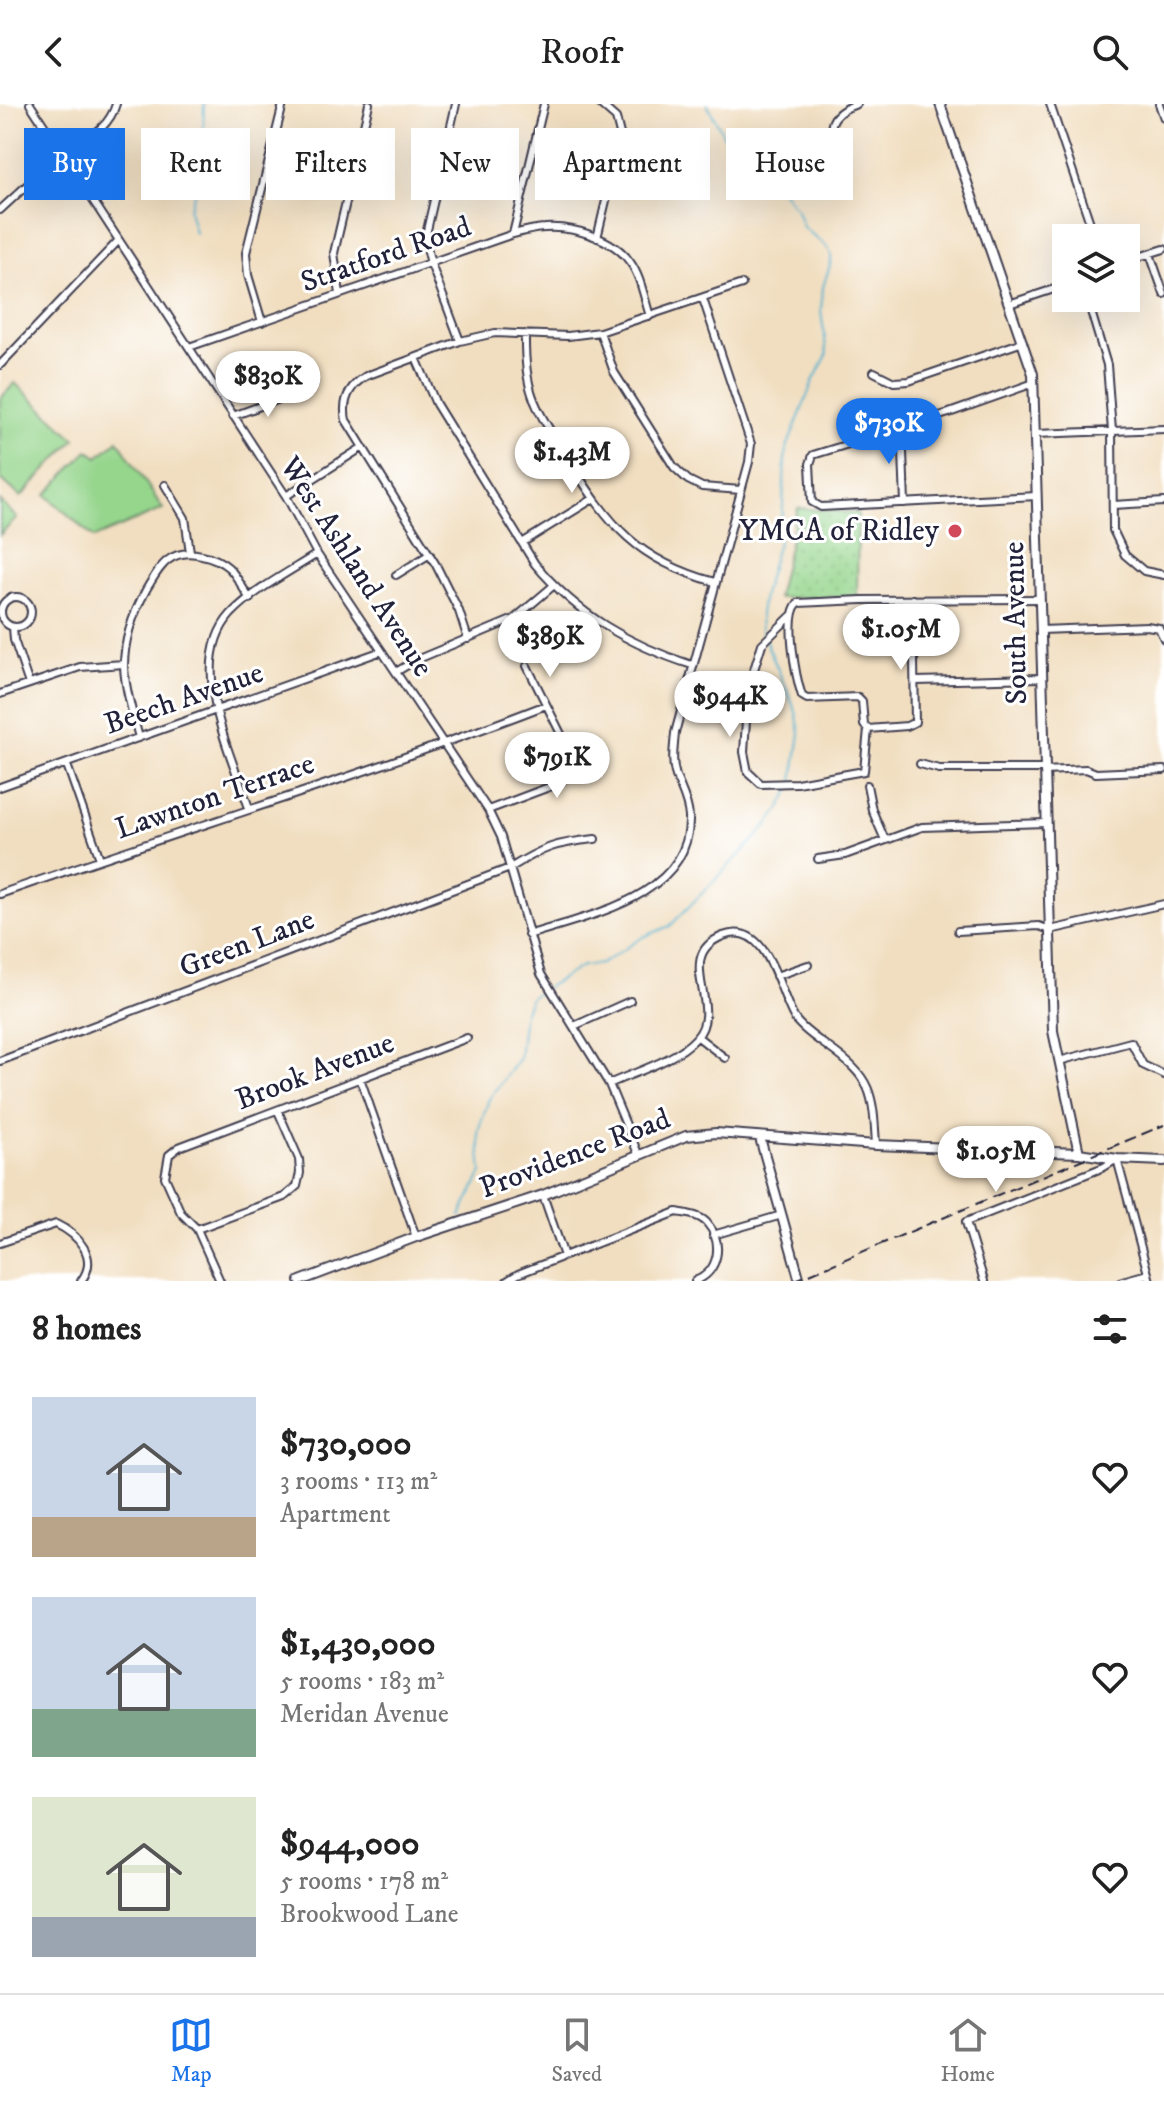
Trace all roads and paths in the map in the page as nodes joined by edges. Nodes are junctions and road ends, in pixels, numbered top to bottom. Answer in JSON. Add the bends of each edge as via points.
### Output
{"nodes":[{"id":1,"x":30,"y":104,"type":"edge"},
{"id":2,"x":116,"y":104,"type":"edge"},
{"id":3,"x":283,"y":104,"type":"edge"},
{"id":4,"x":369,"y":104,"type":"edge"},
{"id":5,"x":456,"y":104,"type":"edge"},
{"id":6,"x":544,"y":104,"type":"edge"},
{"id":7,"x":600,"y":104,"type":"edge"},
{"id":8,"x":857,"y":104,"type":"edge"},
{"id":9,"x":940,"y":104,"type":"edge"},
{"id":10,"x":1050,"y":104,"type":"edge"},
{"id":11,"x":1159,"y":104,"type":"edge"},
{"id":12,"x":1164,"y":118,"type":"edge"},
{"id":13,"x":47,"y":128,"type":"edge"},
{"id":14,"x":102,"y":128,"type":"edge"},
{"id":15,"x":831,"y":128,"type":"edge"},
{"id":16,"x":24,"y":189,"type":"edge"},
{"id":17,"x":93,"y":200,"type":"edge"},
{"id":18,"x":0,"y":210,"type":"edge"},
{"id":19,"x":1090,"y":224,"type":"edge"},
{"id":20,"x":513,"y":234,"type":"junction"},
{"id":21,"x":597,"y":238,"type":"junction"},
{"id":22,"x":118,"y":241,"type":"junction"},
{"id":23,"x":1164,"y":249,"type":"edge"},
{"id":24,"x":1150,"y":254,"type":"junction"},
{"id":25,"x":1140,"y":257,"type":"edge"},
{"id":26,"x":431,"y":264,"type":"junction"},
{"id":27,"x":742,"y":284,"type":"dead end"},
{"id":28,"x":1052,"y":290,"type":"edge"},
{"id":29,"x":340,"y":294,"type":"junction"},
{"id":30,"x":1164,"y":294,"type":"edge"},
{"id":31,"x":703,"y":299,"type":"junction"},
{"id":32,"x":1009,"y":304,"type":"junction"},
{"id":33,"x":1091,"y":312,"type":"edge"},
{"id":34,"x":650,"y":316,"type":"junction"},
{"id":35,"x":262,"y":322,"type":"junction"},
{"id":36,"x":600,"y":332,"type":"junction"},
{"id":37,"x":525,"y":334,"type":"junction"},
{"id":38,"x":460,"y":341,"type":"junction"},
{"id":39,"x":1023,"y":342,"type":"junction"},
{"id":40,"x":189,"y":347,"type":"junction"},
{"id":41,"x":416,"y":358,"type":"junction"},
{"id":42,"x":0,"y":365,"type":"edge"},
{"id":43,"x":874,"y":372,"type":"dead end"},
{"id":44,"x":1034,"y":383,"type":"junction"},
{"id":45,"x":293,"y":394,"type":"dead end"},
{"id":46,"x":233,"y":416,"type":"junction"},
{"id":47,"x":902,"y":427,"type":"junction"},
{"id":48,"x":1164,"y":429,"type":"edge"},
{"id":49,"x":1112,"y":431,"type":"junction"},
{"id":50,"x":1036,"y":434,"type":"junction"},
{"id":51,"x":363,"y":447,"type":"junction"},
{"id":52,"x":165,"y":485,"type":"dead end"},
{"id":53,"x":741,"y":490,"type":"junction"},
{"id":54,"x":286,"y":496,"type":"junction"},
{"id":55,"x":1037,"y":496,"type":"junction"},
{"id":56,"x":593,"y":499,"type":"junction"},
{"id":57,"x":1164,"y":502,"type":"edge"},
{"id":58,"x":905,"y":503,"type":"junction"},
{"id":59,"x":1113,"y":505,"type":"junction"},
{"id":60,"x":522,"y":543,"type":"junction"},
{"id":61,"x":190,"y":552,"type":"junction"},
{"id":62,"x":317,"y":554,"type":"junction"},
{"id":63,"x":430,"y":554,"type":"junction"},
{"id":64,"x":396,"y":575,"type":"dead end"},
{"id":65,"x":1164,"y":575,"type":"edge"},
{"id":66,"x":715,"y":582,"type":"junction"},
{"id":67,"x":553,"y":586,"type":"junction"},
{"id":68,"x":250,"y":599,"type":"junction"},
{"id":69,"x":913,"y":599,"type":"junction"},
{"id":70,"x":1040,"y":599,"type":"junction"},
{"id":71,"x":791,"y":616,"type":"junction"},
{"id":72,"x":13,"y":627,"type":"junction"},
{"id":73,"x":1041,"y":630,"type":"junction"},
{"id":74,"x":468,"y":639,"type":"junction"},
{"id":75,"x":1164,"y":639,"type":"edge"},
{"id":76,"x":382,"y":651,"type":"junction"},
{"id":77,"x":124,"y":664,"type":"junction"},
{"id":78,"x":692,"y":665,"type":"junction"},
{"id":79,"x":527,"y":666,"type":"dead end"},
{"id":80,"x":396,"y":672,"type":"junction"},
{"id":81,"x":1042,"y":678,"type":"junction"},
{"id":82,"x":916,"y":681,"type":"junction"},
{"id":83,"x":29,"y":684,"type":"junction"},
{"id":84,"x":0,"y":694,"type":"edge"},
{"id":85,"x":546,"y":705,"type":"junction"},
{"id":86,"x":216,"y":710,"type":"junction"},
{"id":87,"x":868,"y":729,"type":"junction"},
{"id":88,"x":139,"y":738,"type":"junction"},
{"id":89,"x":565,"y":742,"type":"dead end"},
{"id":90,"x":444,"y":745,"type":"junction"},
{"id":91,"x":569,"y":750,"type":"dead end"},
{"id":92,"x":920,"y":764,"type":"dead end"},
{"id":93,"x":67,"y":765,"type":"junction"},
{"id":94,"x":1044,"y":770,"type":"junction"},
{"id":95,"x":1164,"y":770,"type":"edge"},
{"id":96,"x":867,"y":785,"type":"dead end"},
{"id":97,"x":0,"y":787,"type":"edge"},
{"id":98,"x":249,"y":808,"type":"junction"},
{"id":99,"x":488,"y":810,"type":"junction"},
{"id":100,"x":1046,"y":823,"type":"junction"},
{"id":101,"x":595,"y":839,"type":"dead end"},
{"id":102,"x":885,"y":840,"type":"junction"},
{"id":103,"x":100,"y":859,"type":"junction"},
{"id":104,"x":818,"y":859,"type":"dead end"},
{"id":105,"x":510,"y":868,"type":"junction"},
{"id":106,"x":0,"y":894,"type":"edge"},
{"id":107,"x":1164,"y":904,"type":"edge"},
{"id":108,"x":1050,"y":930,"type":"junction"},
{"id":109,"x":958,"y":931,"type":"dead end"},
{"id":110,"x":528,"y":935,"type":"junction"},
{"id":111,"x":808,"y":965,"type":"dead end"},
{"id":112,"x":776,"y":976,"type":"junction"},
{"id":113,"x":630,"y":1001,"type":"dead end"},
{"id":114,"x":574,"y":1026,"type":"junction"},
{"id":115,"x":698,"y":1037,"type":"junction"},
{"id":116,"x":467,"y":1038,"type":"dead end"},
{"id":117,"x":725,"y":1058,"type":"dead end"},
{"id":118,"x":0,"y":1061,"type":"edge"},
{"id":119,"x":1057,"y":1061,"type":"junction"},
{"id":120,"x":1164,"y":1075,"type":"edge"},
{"id":121,"x":360,"y":1078,"type":"junction"},
{"id":122,"x":609,"y":1084,"type":"junction"},
{"id":123,"x":278,"y":1111,"type":"junction"},
{"id":124,"x":760,"y":1138,"type":"junction"},
{"id":125,"x":876,"y":1145,"type":"junction"},
{"id":126,"x":1079,"y":1153,"type":"junction"},
{"id":127,"x":639,"y":1156,"type":"junction"},
{"id":128,"x":1117,"y":1159,"type":"junction"},
{"id":129,"x":1164,"y":1161,"type":"edge"},
{"id":130,"x":543,"y":1195,"type":"junction"},
{"id":131,"x":782,"y":1215,"type":"junction"},
{"id":132,"x":197,"y":1229,"type":"junction"},
{"id":133,"x":713,"y":1235,"type":"junction"},
{"id":134,"x":416,"y":1237,"type":"junction"},
{"id":135,"x":0,"y":1243,"type":"edge"},
{"id":136,"x":564,"y":1256,"type":"junction"},
{"id":137,"x":1149,"y":1277,"type":"edge"},
{"id":138,"x":81,"y":1281,"type":"edge"},
{"id":139,"x":220,"y":1281,"type":"edge"},
{"id":140,"x":300,"y":1281,"type":"edge"},
{"id":141,"x":507,"y":1281,"type":"edge"},
{"id":142,"x":695,"y":1281,"type":"edge"},
{"id":143,"x":800,"y":1281,"type":"edge"},
{"id":144,"x":984,"y":1281,"type":"edge"},
{"id":145,"x":1122,"y":1281,"type":"edge"}],
"edges":[{"from":1,"to":13,"type":"street","name":"West Ashland Avenue"},
{"from":2,"to":14,"type":"street"},
{"from":3,"to":35,"type":"street","via":[[246,253]]},
{"from":4,"to":29,"type":"street","via":[[335,244]]},
{"from":5,"to":26,"type":"street","via":[[426,228]]},
{"from":6,"to":20,"type":"street"},
{"from":7,"to":21,"type":"street","via":[[616,118],[621,138]]},
{"from":8,"to":15,"type":"street","via":[[843,109]]},
{"from":9,"to":32,"type":"street","name":"South Avenue"},
{"from":10,"to":19,"type":"street"},
{"from":11,"to":12,"type":"street"},
{"from":16,"to":18,"type":"street"},
{"from":17,"to":22,"type":"street","name":"West Ashland Avenue"},
{"from":20,"to":21,"type":"street","name":"Stratford Road","via":[[556,228]]},
{"from":20,"to":26,"type":"street","name":"Stratford Road"},
{"from":21,"to":34,"type":"street","name":"Stratford Road","via":[[631,263]]},
{"from":22,"to":40,"type":"street","name":"West Ashland Avenue"},
{"from":22,"to":42,"type":"street"},
{"from":23,"to":24,"type":"street"},
{"from":24,"to":25,"type":"street"},
{"from":24,"to":30,"type":"street"},
{"from":26,"to":29,"type":"street","name":"Stratford Road"},
{"from":26,"to":38,"type":"street"},
{"from":27,"to":31,"type":"street"},
{"from":28,"to":32,"type":"street"},
{"from":29,"to":35,"type":"street","name":"Stratford Road"},
{"from":31,"to":34,"type":"street"},
{"from":31,"to":53,"type":"street","via":[[750,436]]},
{"from":32,"to":39,"type":"street","name":"South Avenue"},
{"from":33,"to":49,"type":"street","via":[[1107,365]]},
{"from":34,"to":36,"type":"street"},
{"from":35,"to":40,"type":"street","name":"Stratford Road"},
{"from":36,"to":37,"type":"street"},
{"from":36,"to":53,"type":"street","via":[[614,372],[674,467],[702,487]]},
{"from":37,"to":38,"type":"street","via":[[495,333]]},
{"from":37,"to":56,"type":"street","via":[[524,365],[532,398]]},
{"from":38,"to":41,"type":"street"},
{"from":39,"to":43,"type":"street","via":[[909,381],[894,382]]},
{"from":39,"to":44,"type":"street","name":"South Avenue"},
{"from":40,"to":46,"type":"street","name":"West Ashland Avenue"},
{"from":41,"to":51,"type":"street","via":[[353,386],[344,407],[346,420]]},
{"from":41,"to":60,"type":"street","via":[[436,404]]},
{"from":44,"to":47,"type":"street"},
{"from":44,"to":50,"type":"street","name":"South Avenue"},
{"from":45,"to":46,"type":"street"},
{"from":46,"to":54,"type":"street","name":"West Ashland Avenue"},
{"from":47,"to":58,"type":"street"},
{"from":47,"to":58,"type":"street","via":[[813,455],[810,464],[816,506]]},
{"from":48,"to":49,"type":"street"},
{"from":49,"to":50,"type":"street"},
{"from":49,"to":59,"type":"street"},
{"from":50,"to":55,"type":"street","name":"South Avenue"},
{"from":51,"to":54,"type":"street"},
{"from":51,"to":63,"type":"street"},
{"from":52,"to":61,"type":"street","via":[[185,518]]},
{"from":53,"to":66,"type":"street"},
{"from":54,"to":62,"type":"street","name":"West Ashland Avenue"},
{"from":55,"to":58,"type":"street"},
{"from":55,"to":70,"type":"street","name":"South Avenue"},
{"from":56,"to":60,"type":"street"},
{"from":56,"to":66,"type":"street","via":[[651,557]]},
{"from":57,"to":59,"type":"street"},
{"from":59,"to":65,"type":"street","via":[[1113,530],[1125,555],[1144,571]]},
{"from":60,"to":67,"type":"street"},
{"from":61,"to":68,"type":"street","via":[[214,558],[229,569]]},
{"from":61,"to":77,"type":"street","via":[[168,560],[156,572],[138,605]]},
{"from":62,"to":68,"type":"street"},
{"from":62,"to":76,"type":"street","name":"West Ashland Avenue"},
{"from":63,"to":64,"type":"street"},
{"from":63,"to":74,"type":"street"},
{"from":66,"to":78,"type":"street"},
{"from":67,"to":74,"type":"street","via":[[514,619]]},
{"from":67,"to":78,"type":"street","via":[[614,633]]},
{"from":68,"to":86,"type":"street","via":[[229,617],[215,642],[211,672]]},
{"from":69,"to":70,"type":"street"},
{"from":69,"to":71,"type":"street","via":[[807,601],[794,606]]},
{"from":69,"to":82,"type":"street"},
{"from":70,"to":73,"type":"street","name":"South Avenue"},
{"from":71,"to":87,"type":"street","via":[[802,696],[858,697]]},
{"from":71,"to":87,"type":"street","via":[[762,644],[748,689],[748,772],[761,784],[864,771]]},
{"from":72,"to":72,"type":"street","via":[[31,618],[32,608],[23,598],[3,605],[3,620]]},
{"from":72,"to":83,"type":"street"},
{"from":73,"to":75,"type":"street","via":[[1147,626],[1159,628]]},
{"from":73,"to":81,"type":"street","name":"South Avenue"},
{"from":74,"to":80,"type":"street"},
{"from":76,"to":80,"type":"street","name":"West Ashland Avenue"},
{"from":76,"to":86,"type":"street","name":"Beech Avenue"},
{"from":77,"to":83,"type":"street","via":[[80,667]]},
{"from":77,"to":88,"type":"street"},
{"from":78,"to":110,"type":"street","via":[[673,756],[689,819],[680,857],[645,893]]},
{"from":79,"to":85,"type":"street"},
{"from":80,"to":90,"type":"street","name":"West Ashland Avenue"},
{"from":81,"to":82,"type":"street"},
{"from":81,"to":94,"type":"street","name":"South Avenue"},
{"from":82,"to":87,"type":"street","via":[[915,722]]},
{"from":83,"to":84,"type":"street"},
{"from":85,"to":89,"type":"street"},
{"from":85,"to":90,"type":"street","name":"Lawnton Terrace"},
{"from":86,"to":88,"type":"street","name":"Beech Avenue"},
{"from":86,"to":98,"type":"street"},
{"from":88,"to":93,"type":"street","name":"Beech Avenue"},
{"from":90,"to":98,"type":"street","name":"Lawnton Terrace"},
{"from":90,"to":99,"type":"street","name":"West Ashland Avenue"},
{"from":91,"to":99,"type":"street","via":[[571,768],[564,780]]},
{"from":92,"to":94,"type":"street","via":[[939,769]]},
{"from":93,"to":97,"type":"street","name":"Beech Avenue"},
{"from":93,"to":103,"type":"street"},
{"from":94,"to":95,"type":"street"},
{"from":94,"to":100,"type":"street","name":"South Avenue"},
{"from":96,"to":102,"type":"street"},
{"from":98,"to":103,"type":"street","name":"Lawnton Terrace"},
{"from":99,"to":105,"type":"street","name":"West Ashland Avenue"},
{"from":100,"to":102,"type":"street","via":[[922,827]]},
{"from":100,"to":108,"type":"street","name":"South Avenue"},
{"from":101,"to":105,"type":"street","name":"Green Lane","via":[[558,842]]},
{"from":102,"to":104,"type":"street"},
{"from":103,"to":106,"type":"street","name":"Lawnton Terrace"},
{"from":105,"to":110,"type":"street","name":"West Ashland Avenue"},
{"from":105,"to":118,"type":"street","name":"Green Lane"},
{"from":107,"to":108,"type":"street"},
{"from":108,"to":109,"type":"street","via":[[1039,926]]},
{"from":108,"to":119,"type":"street","name":"South Avenue"},
{"from":110,"to":114,"type":"street","name":"West Ashland Avenue","via":[[549,986]]},
{"from":111,"to":112,"type":"street"},
{"from":112,"to":115,"type":"street","via":[[767,953],[749,937],[735,933],[709,944],[698,972],[707,1002]]},
{"from":112,"to":125,"type":"street","via":[[798,1023],[863,1077],[874,1106]]},
{"from":113,"to":114,"type":"street"},
{"from":114,"to":122,"type":"street","name":"West Ashland Avenue"},
{"from":115,"to":117,"type":"street"},
{"from":115,"to":122,"type":"street","via":[[673,1056]]},
{"from":116,"to":121,"type":"street","name":"Brook Avenue"},
{"from":119,"to":120,"type":"street","via":[[1131,1042],[1143,1065]]},
{"from":119,"to":126,"type":"street","name":"South Avenue"},
{"from":121,"to":123,"type":"street","name":"Brook Avenue"},
{"from":121,"to":134,"type":"street"},
{"from":122,"to":127,"type":"street","name":"West Ashland Avenue"},
{"from":123,"to":132,"type":"street","via":[[299,1159],[297,1186],[284,1197]]},
{"from":123,"to":132,"type":"street","name":"Brook Avenue","via":[[169,1155],[165,1177],[181,1213]]},
{"from":124,"to":125,"type":"street","name":"Providence Road"},
{"from":124,"to":127,"type":"street","name":"Providence Road","via":[[686,1136]]},
{"from":124,"to":131,"type":"street"},
{"from":125,"to":126,"type":"street","name":"Providence Road"},
{"from":126,"to":128,"type":"street","name":"Providence Road"},
{"from":127,"to":130,"type":"street","name":"Providence Road"},
{"from":128,"to":129,"type":"street","name":"Providence Road"},
{"from":128,"to":137,"type":"street"},
{"from":128,"to":144,"type":"street","via":[[966,1222]]},
{"from":130,"to":134,"type":"street","name":"Providence Road"},
{"from":130,"to":136,"type":"street"},
{"from":131,"to":133,"type":"street"},
{"from":131,"to":143,"type":"street"},
{"from":132,"to":139,"type":"street"},
{"from":133,"to":136,"type":"street","via":[[707,1223],[677,1212]]},
{"from":133,"to":142,"type":"street","via":[[716,1264]]},
{"from":134,"to":140,"type":"street","name":"Providence Road"},
{"from":135,"to":138,"type":"street","via":[[56,1224],[84,1244],[88,1260]]},
{"from":136,"to":141,"type":"street"},
{"from":137,"to":145,"type":"street"}]}
